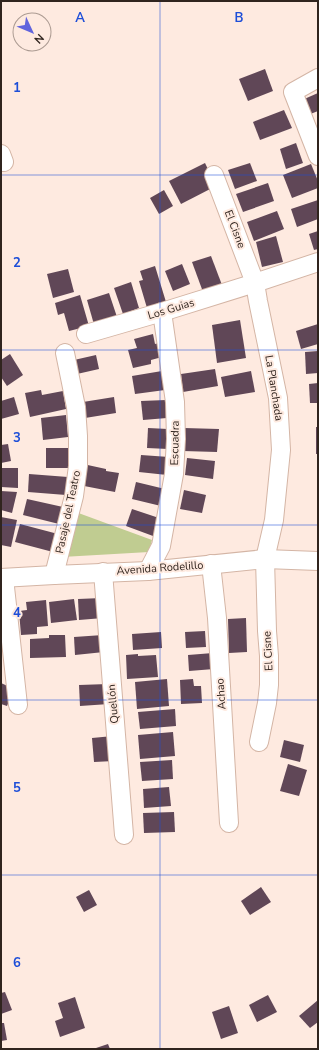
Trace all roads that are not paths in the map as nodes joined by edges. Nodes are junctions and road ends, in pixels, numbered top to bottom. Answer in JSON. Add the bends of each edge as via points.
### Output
{"nodes":[{"id":1,"x":318,"y":78,"type":"edge"},
{"id":2,"x":318,"y":156,"type":"edge"},
{"id":3,"x":214,"y":174,"type":"dead end"},
{"id":4,"x":318,"y":262,"type":"edge"},
{"id":5,"x":255,"y":282,"type":"junction"},
{"id":6,"x":162,"y":312,"type":"junction"},
{"id":7,"x":86,"y":334,"type":"dead end"},
{"id":8,"x":65,"y":353,"type":"dead end"},
{"id":9,"x":265,"y":559,"type":"junction"},
{"id":10,"x":318,"y":561,"type":"edge"},
{"id":11,"x":212,"y":564,"type":"junction"},
{"id":12,"x":148,"y":571,"type":"junction"},
{"id":13,"x":103,"y":572,"type":"junction"},
{"id":14,"x":54,"y":575,"type":"junction"},
{"id":15,"x":2,"y":578,"type":"edge"},
{"id":16,"x":18,"y":705,"type":"dead end"},
{"id":17,"x":259,"y":742,"type":"dead end"},
{"id":18,"x":229,"y":823,"type":"dead end"},
{"id":19,"x":124,"y":835,"type":"dead end"}],
"edges":[{"from":1,"to":2,"type":"street","via":[[294,92]]},
{"from":3,"to":5,"type":"street","name":"El Cisne"},
{"from":4,"to":5,"type":"street"},
{"from":5,"to":6,"type":"street","name":"Los Guias"},
{"from":5,"to":9,"type":"street","name":"La Planchada","via":[[278,398],[281,450],[274,520]]},
{"from":6,"to":7,"type":"street","name":"Los Guias"},
{"from":6,"to":12,"type":"street","name":"Escuadra","via":[[175,402],[176,439],[174,474],[162,546]]},
{"from":8,"to":14,"type":"street","name":"Pasaje del Teatro","via":[[76,407],[78,466],[74,496]]},
{"from":9,"to":10,"type":"street","name":"Avenida Rodelillo"},
{"from":9,"to":11,"type":"street","name":"Avenida Rodelillo"},
{"from":9,"to":17,"type":"street","name":"El Cisne","via":[[269,685]]},
{"from":11,"to":12,"type":"street","name":"Avenida Rodelillo"},
{"from":11,"to":18,"type":"street","name":"Achao"},
{"from":12,"to":13,"type":"street","name":"Avenida Rodelillo"},
{"from":13,"to":14,"type":"street","name":"Avenida Rodelillo"},
{"from":13,"to":19,"type":"street","name":"Quellón"},
{"from":14,"to":15,"type":"street","name":"Avenida Rodelillo"},
{"from":15,"to":16,"type":"street"}]}
